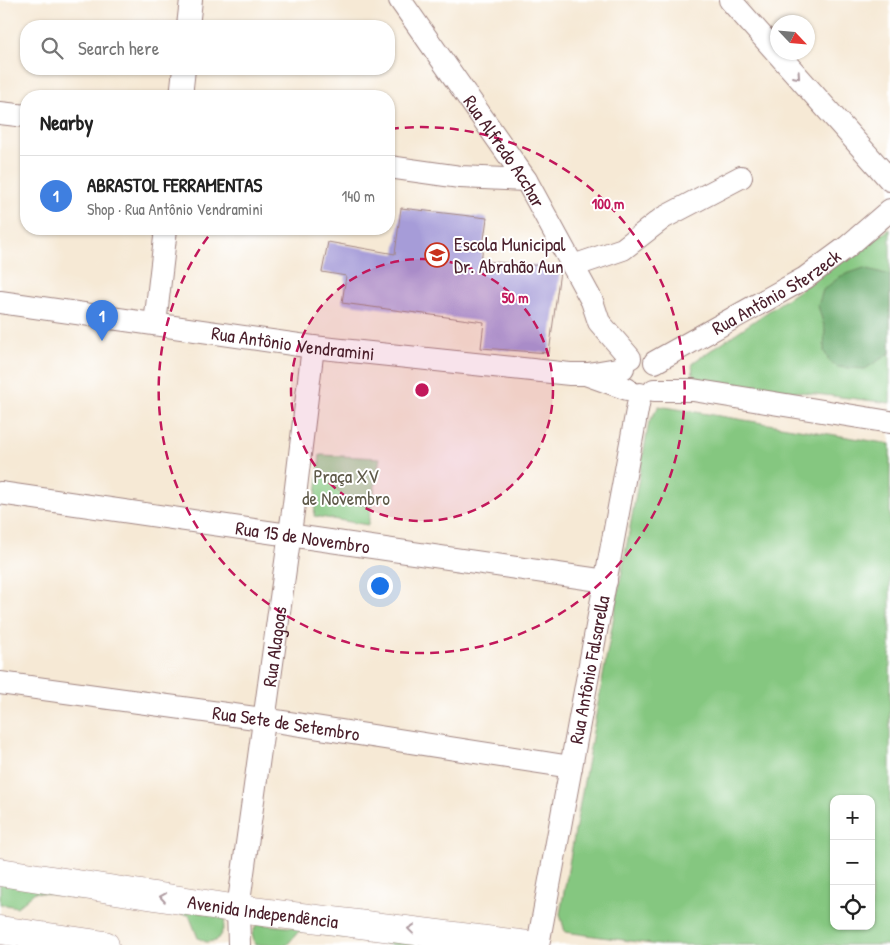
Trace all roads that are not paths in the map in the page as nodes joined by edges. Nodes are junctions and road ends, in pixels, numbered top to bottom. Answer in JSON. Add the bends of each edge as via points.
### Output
{"nodes":[{"id":1,"x":191,"y":0,"type":"edge"},
{"id":2,"x":400,"y":0,"type":"edge"},
{"id":3,"x":730,"y":0,"type":"edge"},
{"id":4,"x":189,"y":20,"type":"edge"},
{"id":5,"x":183,"y":75,"type":"edge"},
{"id":6,"x":182,"y":90,"type":"edge"},
{"id":7,"x":0,"y":113,"type":"edge"},
{"id":8,"x":20,"y":115,"type":"edge"},
{"id":9,"x":395,"y":167,"type":"edge"},
{"id":10,"x":741,"y":177,"type":"dead end"},
{"id":11,"x":526,"y":180,"type":"junction"},
{"id":12,"x":890,"y":180,"type":"edge"},
{"id":13,"x":890,"y":210,"type":"edge"},
{"id":14,"x":165,"y":235,"type":"edge"},
{"id":15,"x":573,"y":266,"type":"junction"},
{"id":16,"x":0,"y":302,"type":"edge"},
{"id":17,"x":156,"y":324,"type":"junction"},
{"id":18,"x":313,"y":347,"type":"junction"},
{"id":19,"x":657,"y":365,"type":"junction"},
{"id":20,"x":635,"y":380,"type":"junction"},
{"id":21,"x":693,"y":390,"type":"junction"},
{"id":22,"x":890,"y":422,"type":"edge"},
{"id":23,"x":0,"y":494,"type":"edge"},
{"id":24,"x":289,"y":535,"type":"junction"},
{"id":25,"x":606,"y":581,"type":"junction"},
{"id":26,"x":0,"y":683,"type":"edge"},
{"id":27,"x":263,"y":719,"type":"junction"},
{"id":28,"x":571,"y":766,"type":"junction"},
{"id":29,"x":0,"y":872,"type":"edge"},
{"id":30,"x":238,"y":909,"type":"junction"},
{"id":31,"x":0,"y":930,"type":"edge"},
{"id":32,"x":105,"y":945,"type":"edge"},
{"id":33,"x":239,"y":945,"type":"edge"},
{"id":34,"x":528,"y":945,"type":"edge"},
{"id":35,"x":538,"y":945,"type":"edge"}],
"edges":[{"from":1,"to":4,"type":"street"},
{"from":2,"to":11,"type":"street","name":"Rua Alfredo Acchar"},
{"from":3,"to":12,"type":"street","one_way":true},
{"from":5,"to":6,"type":"street"},
{"from":7,"to":8,"type":"street"},
{"from":9,"to":11,"type":"street","via":[[460,177]]},
{"from":10,"to":15,"type":"street","via":[[663,218],[623,249]]},
{"from":11,"to":15,"type":"street","name":"Rua Alfredo Acchar"},
{"from":13,"to":19,"type":"street","name":"Rua Antônio Sterzeck","via":[[805,278]]},
{"from":14,"to":17,"type":"street"},
{"from":15,"to":20,"type":"street","name":"Rua Alfredo Acchar","via":[[600,322]]},
{"from":16,"to":17,"type":"street","name":"Rua Antônio Vendramini"},
{"from":17,"to":18,"type":"street","name":"Rua Antônio Vendramini"},
{"from":18,"to":20,"type":"street","name":"Rua Antônio Vendramini"},
{"from":18,"to":24,"type":"street","name":"Rua Alagoas"},
{"from":19,"to":20,"type":"street","name":"Rua Antônio Falsarella","via":[[660,375]]},
{"from":19,"to":20,"type":"street","via":[[641,356]]},
{"from":19,"to":21,"type":"street"},
{"from":20,"to":21,"type":"street"},
{"from":20,"to":25,"type":"street","name":"Rua Antônio Falsarella"},
{"from":21,"to":22,"type":"street"},
{"from":23,"to":24,"type":"street","name":"Rua 15 de Novembro"},
{"from":24,"to":25,"type":"street","name":"Rua 15 de Novembro"},
{"from":24,"to":27,"type":"street","name":"Rua Alagoas"},
{"from":25,"to":28,"type":"street","name":"Rua Antônio Falsarella"},
{"from":26,"to":27,"type":"street","name":"Rua Sete de Setembro"},
{"from":27,"to":28,"type":"street","name":"Rua Sete de Setembro"},
{"from":27,"to":30,"type":"street","name":"Rua Alagoas"},
{"from":28,"to":35,"type":"street","name":"Rua Antônio Falsarella"},
{"from":30,"to":29,"type":"main road","name":"Avenida Independência","one_way":true},
{"from":30,"to":33,"type":"street","name":"Rua Alagoas"},
{"from":34,"to":30,"type":"main road","name":"Avenida Independência","one_way":true},
{"from":31,"to":32,"type":"main road"}]}
